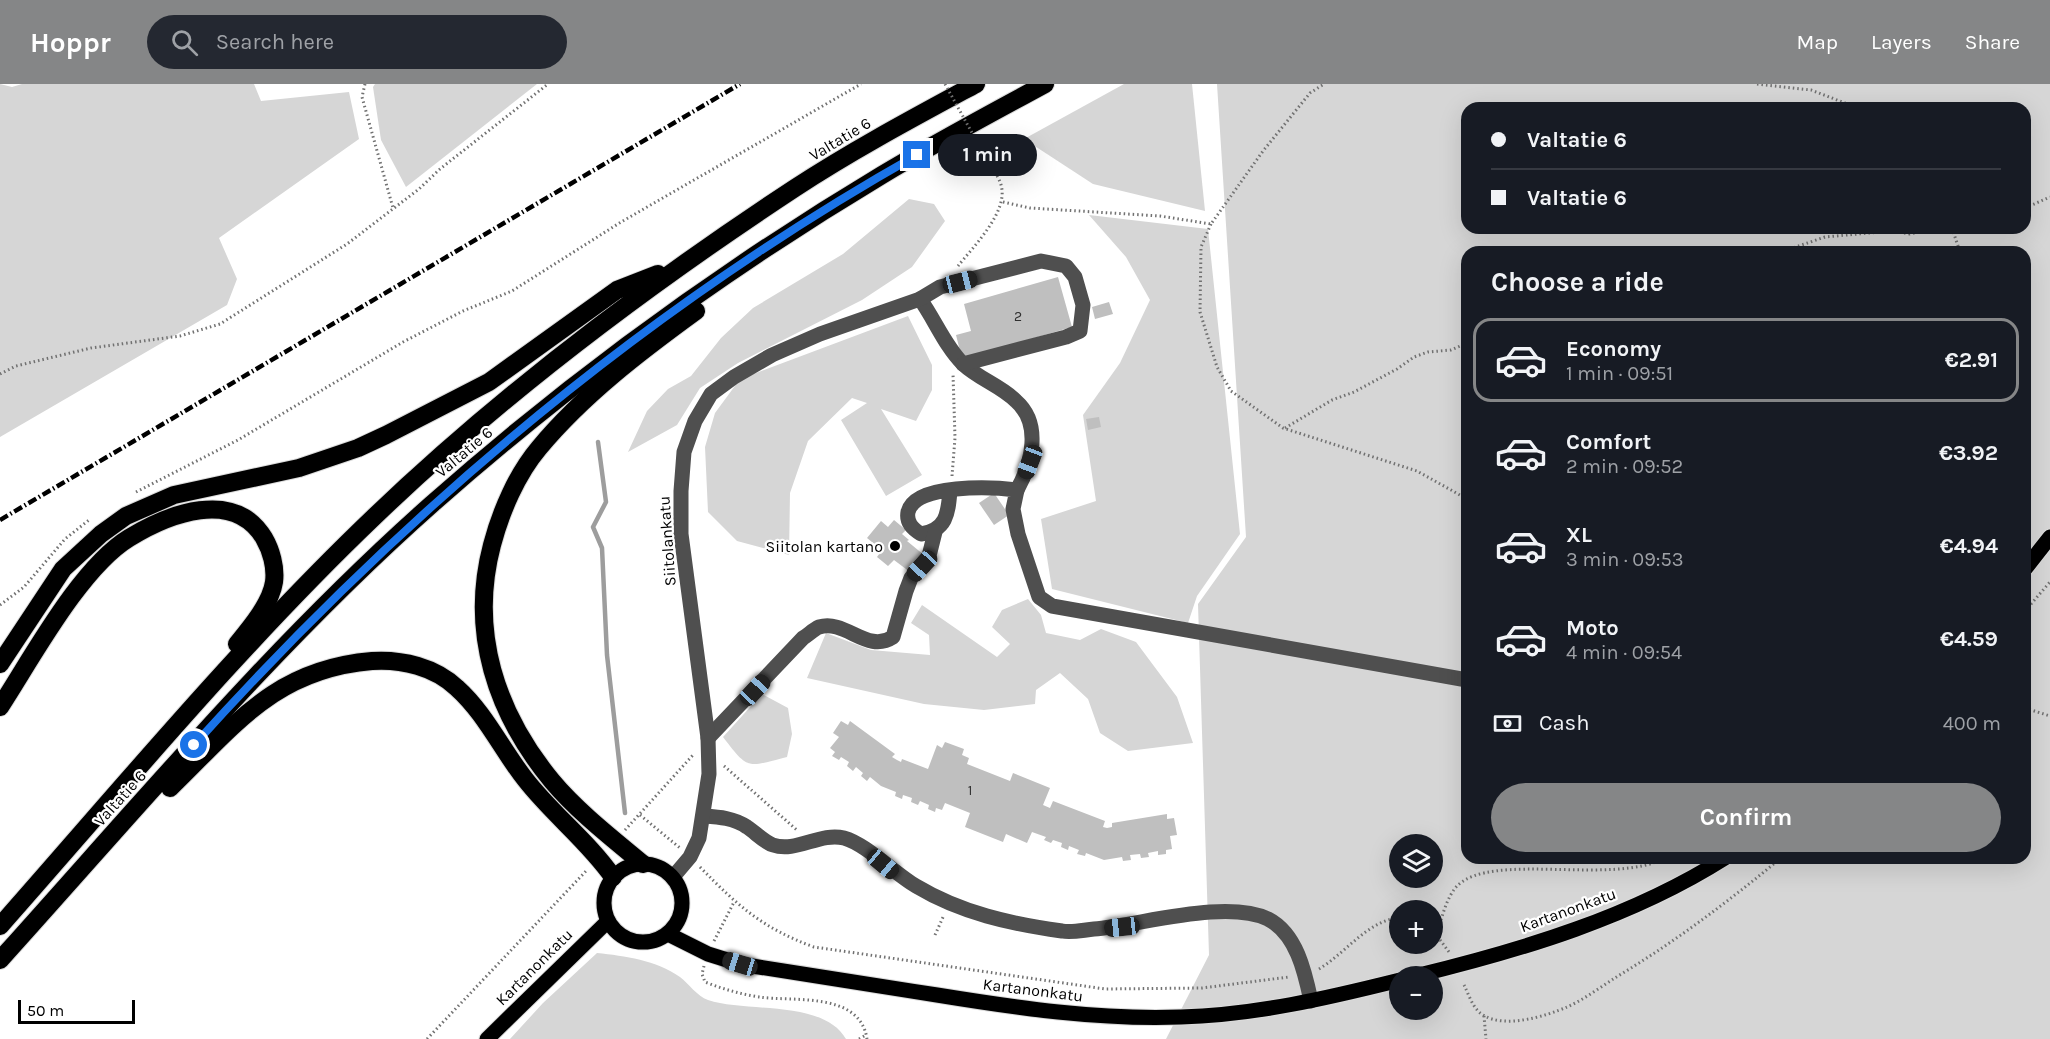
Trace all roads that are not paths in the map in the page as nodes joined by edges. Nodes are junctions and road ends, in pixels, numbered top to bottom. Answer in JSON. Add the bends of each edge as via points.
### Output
{"nodes":[{"id":1,"x":976,"y":84,"type":"edge"},
{"id":2,"x":1045,"y":84,"type":"edge"},
{"id":3,"x":882,"y":175,"type":"junction"},
{"id":4,"x":690,"y":260,"type":"junction"},
{"id":5,"x":920,"y":299,"type":"junction"},
{"id":6,"x":963,"y":364,"type":"junction"},
{"id":7,"x":1017,"y":490,"type":"junction"},
{"id":8,"x":950,"y":491,"type":"junction"},
{"id":9,"x":934,"y":532,"type":"junction"},
{"id":10,"x":2050,"y":537,"type":"edge"},
{"id":11,"x":2031,"y":561,"type":"edge"},
{"id":12,"x":0,"y":664,"type":"edge"},
{"id":13,"x":1461,"y":679,"type":"edge"},
{"id":14,"x":0,"y":707,"type":"edge"},
{"id":15,"x":709,"y":746,"type":"junction"},
{"id":16,"x":113,"y":798,"type":"junction"},
{"id":17,"x":704,"y":816,"type":"junction"},
{"id":18,"x":643,"y":864,"type":"junction"},
{"id":19,"x":1716,"y":864,"type":"edge"},
{"id":20,"x":673,"y":876,"type":"junction"},
{"id":21,"x":613,"y":878,"type":"junction"},
{"id":22,"x":59,"y":896,"type":"junction"},
{"id":23,"x":608,"y":921,"type":"junction"},
{"id":24,"x":0,"y":926,"type":"edge"},
{"id":25,"x":668,"y":934,"type":"junction"},
{"id":26,"x":0,"y":960,"type":"edge"},
{"id":27,"x":1443,"y":969,"type":"edge"},
{"id":28,"x":1389,"y":983,"type":"edge"},
{"id":29,"x":1311,"y":1001,"type":"junction"},
{"id":30,"x":487,"y":1039,"type":"edge"}],
"edges":[{"from":1,"to":4,"type":"highway","name":"Valtatie 6","via":[[797,186]]},
{"from":2,"to":3,"type":"highway","name":"Valtatie 6"},
{"from":3,"to":18,"type":"highway","via":[[664,334],[579,405],[538,449],[512,491],[497,526],[485,570],[483,612],[486,648],[495,683],[519,735],[553,782]]},
{"from":3,"to":22,"type":"highway","name":"Valtatie 6","via":[[746,261],[614,354],[475,467],[332,598],[239,694]]},
{"from":4,"to":12,"type":"highway","via":[[617,290],[489,382],[358,448],[299,468],[174,495],[126,516],[63,569]]},
{"from":4,"to":16,"type":"highway","name":"Valtatie 6","via":[[619,309],[513,392],[374,517],[316,574]]},
{"from":5,"to":6,"type":"street"},
{"from":5,"to":6,"type":"street","name":"Siitolankatu","via":[[940,287],[1041,261],[1066,266],[1075,277],[1083,305],[1080,331]]},
{"from":5,"to":15,"type":"street","name":"Siitolankatu","via":[[772,355],[711,394],[695,421],[684,452],[681,534]]},
{"from":6,"to":7,"type":"street","via":[[1017,401],[1029,418],[1030,462]]},
{"from":7,"to":8,"type":"street","via":[[996,487]]},
{"from":7,"to":13,"type":"street","via":[[1013,509],[1018,534],[1039,597],[1052,606]]},
{"from":8,"to":9,"type":"street","via":[[948,509]]},
{"from":8,"to":9,"type":"street","via":[[933,492],[910,505],[907,516],[912,528],[921,534]]},
{"from":9,"to":15,"type":"street","via":[[928,556],[911,578],[893,637],[885,643],[871,642],[834,626],[818,627],[803,638]]},
{"from":10,"to":11,"type":"main road"},
{"from":14,"to":16,"type":"highway","via":[[89,575],[128,538],[194,511],[224,510],[241,515],[267,544],[274,563],[270,596],[246,634]]},
{"from":15,"to":17,"type":"street","name":"Siitolankatu"},
{"from":16,"to":24,"type":"highway","name":"Valtatie 6"},
{"from":17,"to":20,"type":"street","name":"Siitolankatu","via":[[690,857]]},
{"from":17,"to":29,"type":"street","via":[[726,818],[745,826],[772,845],[786,847],[827,837],[845,838],[894,873],[949,903],[1008,923],[1066,932],[1242,911],[1269,920],[1288,936],[1305,974]]},
{"from":18,"to":20,"type":"main road","via":[[664,869]]},
{"from":18,"to":21,"type":"main road","via":[[626,867]]},
{"from":19,"to":27,"type":"main road","name":"Kartanonkatu","via":[[1594,922]]},
{"from":20,"to":25,"type":"main road","via":[[681,890],[683,906]]},
{"from":21,"to":22,"type":"highway","via":[[599,857],[526,780],[456,687],[431,671],[404,662],[371,662],[313,672],[281,687],[247,711]]},
{"from":21,"to":23,"type":"main road","via":[[604,898]]},
{"from":22,"to":26,"type":"highway","name":"Valtatie 6"},
{"from":23,"to":25,"type":"main road","via":[[616,932],[635,941],[656,941]]},
{"from":23,"to":30,"type":"main road","name":"Kartanonkatu"},
{"from":25,"to":29,"type":"main road","name":"Kartanonkatu","via":[[708,954],[740,964],[1040,1010],[1116,1017],[1182,1017]]},
{"from":28,"to":29,"type":"main road","name":"Kartanonkatu"}]}
